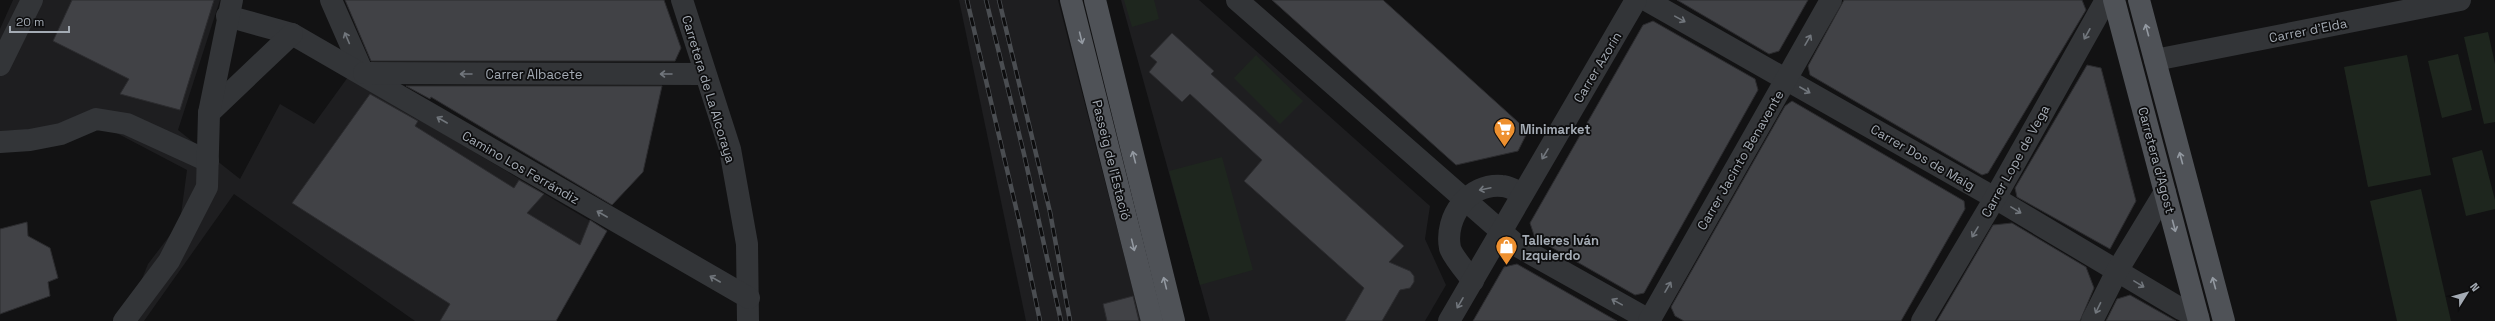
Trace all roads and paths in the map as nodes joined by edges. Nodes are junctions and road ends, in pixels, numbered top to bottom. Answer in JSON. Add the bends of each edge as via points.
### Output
{"nodes":[{"id":1,"x":32,"y":0,"type":"edge"},
{"id":2,"x":332,"y":0,"type":"edge"},
{"id":3,"x":682,"y":0,"type":"edge"},
{"id":4,"x":1071,"y":0,"type":"edge"},
{"id":5,"x":1095,"y":0,"type":"edge"},
{"id":6,"x":1237,"y":0,"type":"edge"},
{"id":7,"x":1636,"y":0,"type":"edge"},
{"id":8,"x":1646,"y":0,"type":"edge"},
{"id":9,"x":1831,"y":0,"type":"edge"},
{"id":10,"x":2106,"y":0,"type":"edge"},
{"id":11,"x":2114,"y":0,"type":"edge"},
{"id":12,"x":2139,"y":0,"type":"edge"},
{"id":13,"x":2460,"y":0,"type":"edge"},
{"id":14,"x":230,"y":8,"type":"edge"},
{"id":15,"x":292,"y":34,"type":"junction"},
{"id":16,"x":2155,"y":60,"type":"junction"},
{"id":17,"x":0,"y":65,"type":"edge"},
{"id":18,"x":2132,"y":67,"type":"junction"},
{"id":19,"x":363,"y":73,"type":"junction"},
{"id":20,"x":705,"y":74,"type":"junction"},
{"id":21,"x":1786,"y":79,"type":"junction"},
{"id":22,"x":209,"y":113,"type":"junction"},
{"id":23,"x":0,"y":142,"type":"edge"},
{"id":24,"x":208,"y":161,"type":"junction"},
{"id":25,"x":2165,"y":192,"type":"junction"},
{"id":26,"x":1522,"y":193,"type":"junction"},
{"id":27,"x":1995,"y":198,"type":"junction"},
{"id":28,"x":1463,"y":200,"type":"junction"},
{"id":29,"x":1501,"y":231,"type":"junction"},
{"id":30,"x":2117,"y":271,"type":"junction"},
{"id":31,"x":1473,"y":281,"type":"junction"},
{"id":32,"x":749,"y":298,"type":"junction"},
{"id":33,"x":2199,"y":319,"type":"edge"},
{"id":34,"x":124,"y":321,"type":"edge"},
{"id":35,"x":748,"y":321,"type":"edge"},
{"id":36,"x":1152,"y":321,"type":"edge"},
{"id":37,"x":1174,"y":321,"type":"edge"},
{"id":38,"x":1449,"y":321,"type":"edge"},
{"id":39,"x":1650,"y":321,"type":"edge"},
{"id":40,"x":1922,"y":321,"type":"edge"},
{"id":41,"x":2092,"y":321,"type":"edge"},
{"id":42,"x":2224,"y":321,"type":"edge"}],
"edges":[{"from":1,"to":17,"type":"street"},
{"from":19,"to":2,"type":"street","one_way":true},
{"from":3,"to":20,"type":"street","name":"Carretera de La Alcoraya"},
{"from":4,"to":36,"type":"main road","name":"Passeig de l'Estació","one_way":true},
{"from":37,"to":5,"type":"main road","name":"Passeig de l'Estació","one_way":true},
{"from":6,"to":28,"type":"street"},
{"from":7,"to":26,"type":"street","name":"Carrer Azorín","one_way":true},
{"from":8,"to":21,"type":"street","name":"Carrer Dos de Maig","one_way":true},
{"from":21,"to":9,"type":"street","name":"Carrer Jacinto Benavente","one_way":true},
{"from":10,"to":27,"type":"street","name":"Carrer Lope de Vega","one_way":true},
{"from":11,"to":18,"type":"main road","name":"Carretera d'Agost"},
{"from":16,"to":12,"type":"main road","name":"Carretera d'Agost","one_way":true},
{"from":13,"to":16,"type":"street","name":"Carrer d’Elda"},
{"from":14,"to":15,"type":"street","name":"Camino Los Ferrándiz"},
{"from":14,"to":22,"type":"street"},
{"from":15,"to":19,"type":"street","name":"Camino Los Ferrándiz"},
{"from":15,"to":22,"type":"street"},
{"from":16,"to":18,"type":"main road"},
{"from":42,"to":16,"type":"main road","name":"Carretera d'Agost","one_way":true},
{"from":18,"to":25,"type":"main road","name":"Carretera d'Agost"},
{"from":20,"to":19,"type":"street","name":"Carrer Albacete","one_way":true},
{"from":32,"to":19,"type":"street","name":"Camino Los Ferrándiz","one_way":true},
{"from":20,"to":32,"type":"street","name":"Carretera de La Alcoraya","via":[[730,149],[747,244]]},
{"from":21,"to":27,"type":"street","name":"Carrer Dos de Maig","one_way":true},
{"from":39,"to":21,"type":"street","name":"Carrer Jacinto Benavente","one_way":true},
{"from":22,"to":24,"type":"street"},
{"from":23,"to":24,"type":"street","via":[[61,134],[96,118],[127,124]]},
{"from":24,"to":34,"type":"street","via":[[207,187],[169,262]]},
{"from":25,"to":30,"type":"street"},
{"from":25,"to":33,"type":"main road","name":"Carretera d'Agost","one_way":true},
{"from":26,"to":28,"type":"street","one_way":true,"via":[[1502,186],[1479,189]]},
{"from":26,"to":29,"type":"street","name":"Carrer Azorín"},
{"from":27,"to":30,"type":"street","name":"Carrer Dos de Maig","one_way":true},
{"from":27,"to":40,"type":"street","name":"Carrer Lope de Vega","one_way":true},
{"from":28,"to":29,"type":"street"},
{"from":28,"to":31,"type":"street","via":[[1452,223],[1450,248]]},
{"from":29,"to":31,"type":"street","name":"Carrer Azorín"},
{"from":39,"to":29,"type":"street","one_way":true,"via":[[1519,247]]},
{"from":30,"to":33,"type":"street","name":"Carrer Dos de Maig","one_way":true},
{"from":30,"to":41,"type":"street","one_way":true},
{"from":31,"to":38,"type":"street","name":"Carrer Azorín","one_way":true},
{"from":32,"to":35,"type":"street","name":"Carretera de La Alcoraya"}]}
